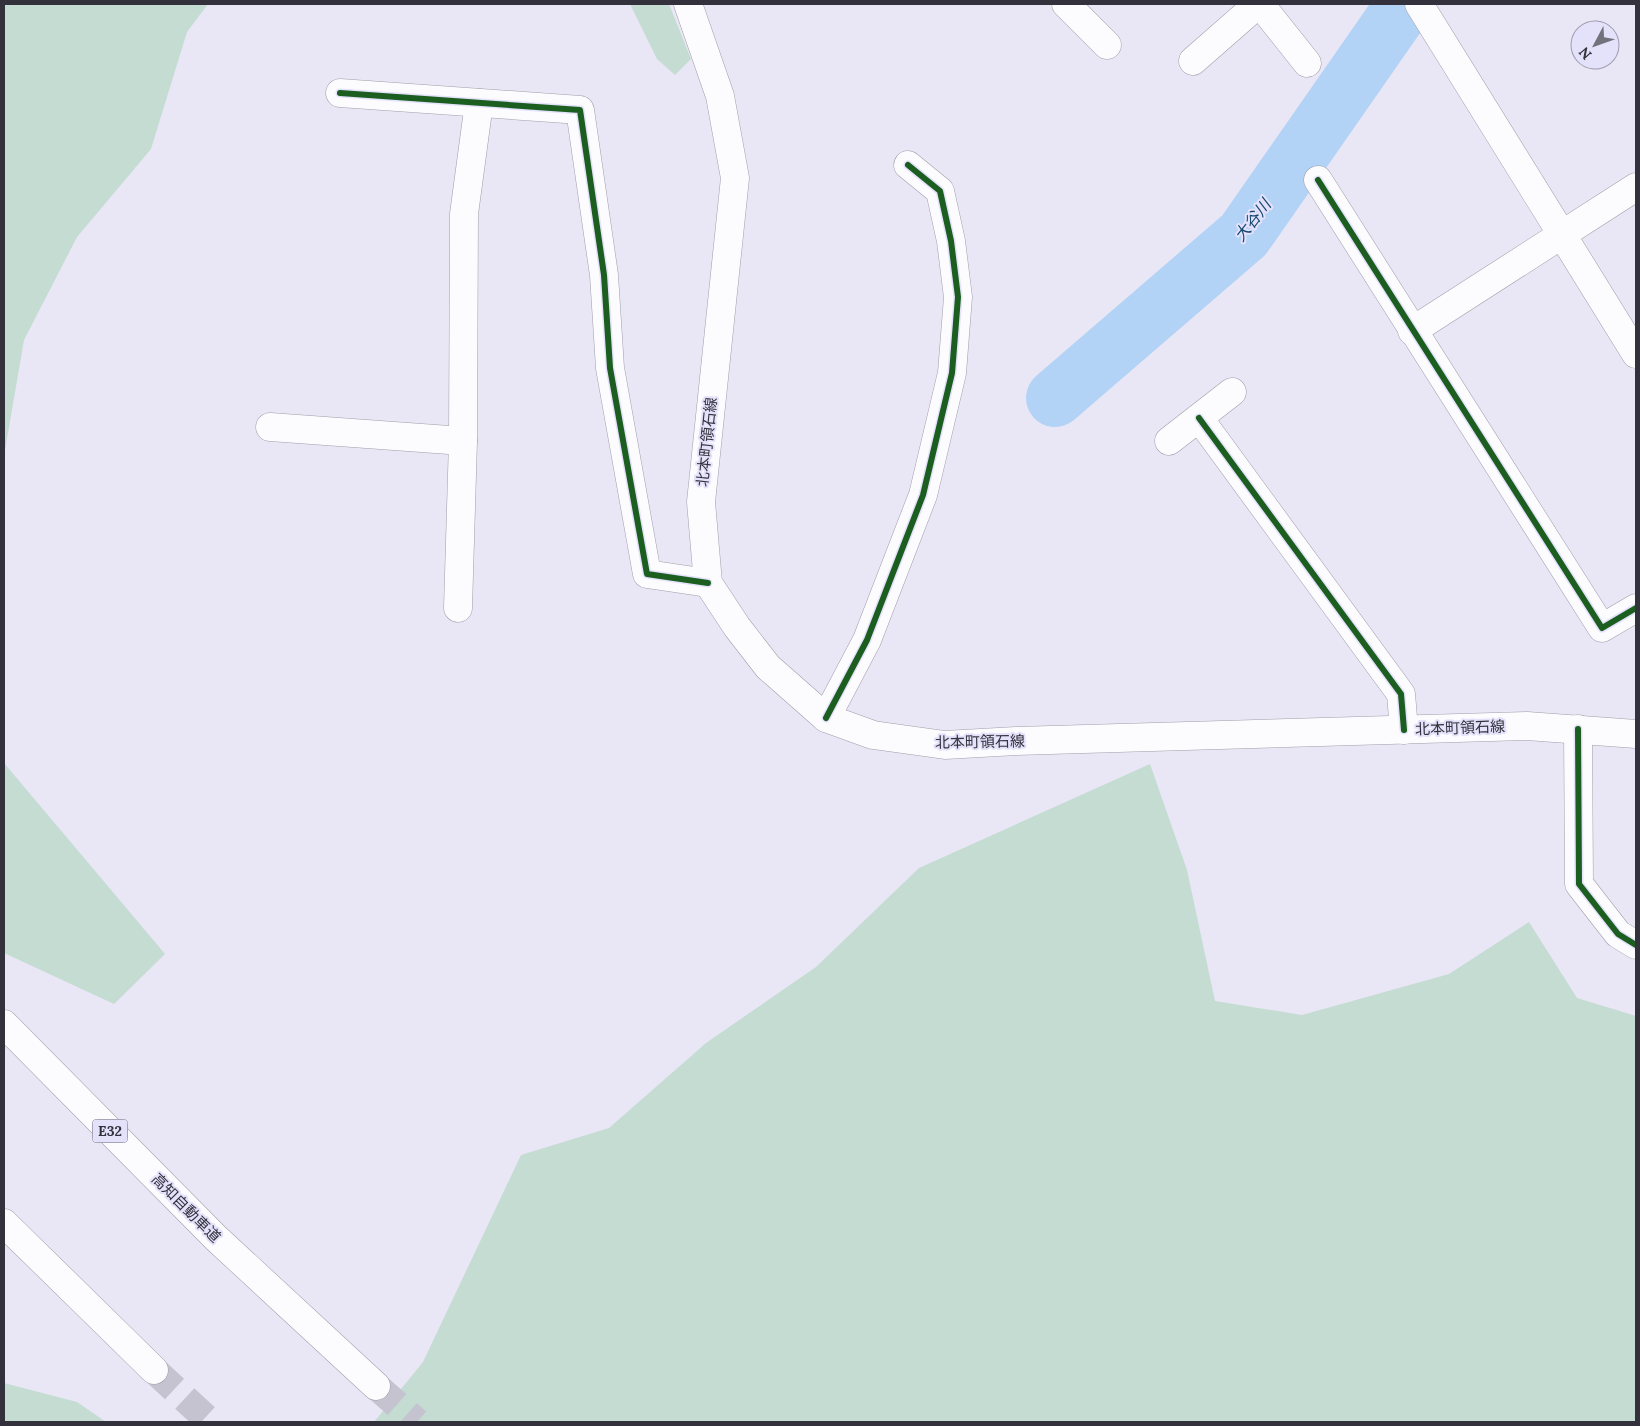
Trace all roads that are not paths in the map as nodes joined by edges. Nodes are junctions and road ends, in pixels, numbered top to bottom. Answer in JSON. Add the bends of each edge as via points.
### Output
{"nodes":[{"id":1,"x":688,"y":4,"type":"edge"},
{"id":2,"x":1066,"y":4,"type":"edge"},
{"id":3,"x":1259,"y":4,"type":"edge"},
{"id":4,"x":1421,"y":8,"type":"edge"},
{"id":5,"x":1107,"y":45,"type":"dead end"},
{"id":6,"x":1192,"y":62,"type":"dead end"},
{"id":7,"x":1307,"y":63,"type":"dead end"},
{"id":8,"x":340,"y":93,"type":"dead end"},
{"id":9,"x":479,"y":103,"type":"junction"},
{"id":10,"x":908,"y":165,"type":"dead end"},
{"id":11,"x":1318,"y":180,"type":"dead end"},
{"id":12,"x":1636,"y":187,"type":"edge"},
{"id":13,"x":1561,"y":234,"type":"junction"},
{"id":14,"x":1412,"y":331,"type":"junction"},
{"id":15,"x":1636,"y":354,"type":"edge"},
{"id":16,"x":1232,"y":392,"type":"dead end"},
{"id":17,"x":1199,"y":418,"type":"junction"},
{"id":18,"x":270,"y":427,"type":"dead end"},
{"id":19,"x":463,"y":441,"type":"junction"},
{"id":20,"x":1169,"y":441,"type":"dead end"},
{"id":21,"x":708,"y":583,"type":"junction"},
{"id":22,"x":458,"y":608,"type":"dead end"},
{"id":23,"x":1636,"y":608,"type":"edge"},
{"id":24,"x":826,"y":718,"type":"junction"},
{"id":25,"x":1578,"y":729,"type":"junction"},
{"id":26,"x":1404,"y":730,"type":"junction"},
{"id":27,"x":1636,"y":734,"type":"edge"},
{"id":28,"x":1636,"y":945,"type":"edge"},
{"id":29,"x":4,"y":1024,"type":"edge"},
{"id":30,"x":4,"y":1222,"type":"edge"},
{"id":31,"x":154,"y":1370,"type":"tunnel mouth"},
{"id":32,"x":376,"y":1386,"type":"tunnel mouth"}],
"edges":[{"from":1,"to":21,"type":"main road","name":"北本町領石線","via":[[720,96],[734,178],[701,502]]},
{"from":2,"to":5,"type":"main road"},
{"from":3,"to":6,"type":"main road"},
{"from":3,"to":7,"type":"main road"},
{"from":4,"to":13,"type":"main road"},
{"from":8,"to":9,"type":"main road"},
{"from":9,"to":19,"type":"main road","via":[[464,214]]},
{"from":9,"to":21,"type":"main road","via":[[580,110],[604,275],[610,368],[647,574]]},
{"from":10,"to":24,"type":"main road","via":[[940,191],[951,241],[958,297],[952,373],[923,495],[867,640]]},
{"from":11,"to":14,"type":"main road"},
{"from":12,"to":13,"type":"main road"},
{"from":13,"to":14,"type":"main road"},
{"from":13,"to":15,"type":"main road"},
{"from":14,"to":23,"type":"main road","via":[[1602,628]]},
{"from":16,"to":17,"type":"main road"},
{"from":17,"to":20,"type":"main road"},
{"from":17,"to":26,"type":"main road","via":[[1400,694]]},
{"from":18,"to":19,"type":"main road"},
{"from":19,"to":22,"type":"main road"},
{"from":21,"to":24,"type":"main road","name":"北本町領石線","via":[[736,627],[768,667]]},
{"from":24,"to":26,"type":"main road","name":"北本町領石線","via":[[873,735],[945,746],[1016,741]]},
{"from":25,"to":26,"type":"main road","name":"北本町領石線","via":[[1527,726]]},
{"from":25,"to":27,"type":"main road","name":"北本町領石線"},
{"from":25,"to":28,"type":"main road","via":[[1580,884],[1618,934]]},
{"from":29,"to":32,"type":"main road","name":"高知自動車道","number":"E32","via":[[216,1238]]},
{"from":30,"to":31,"type":"main road"}]}
